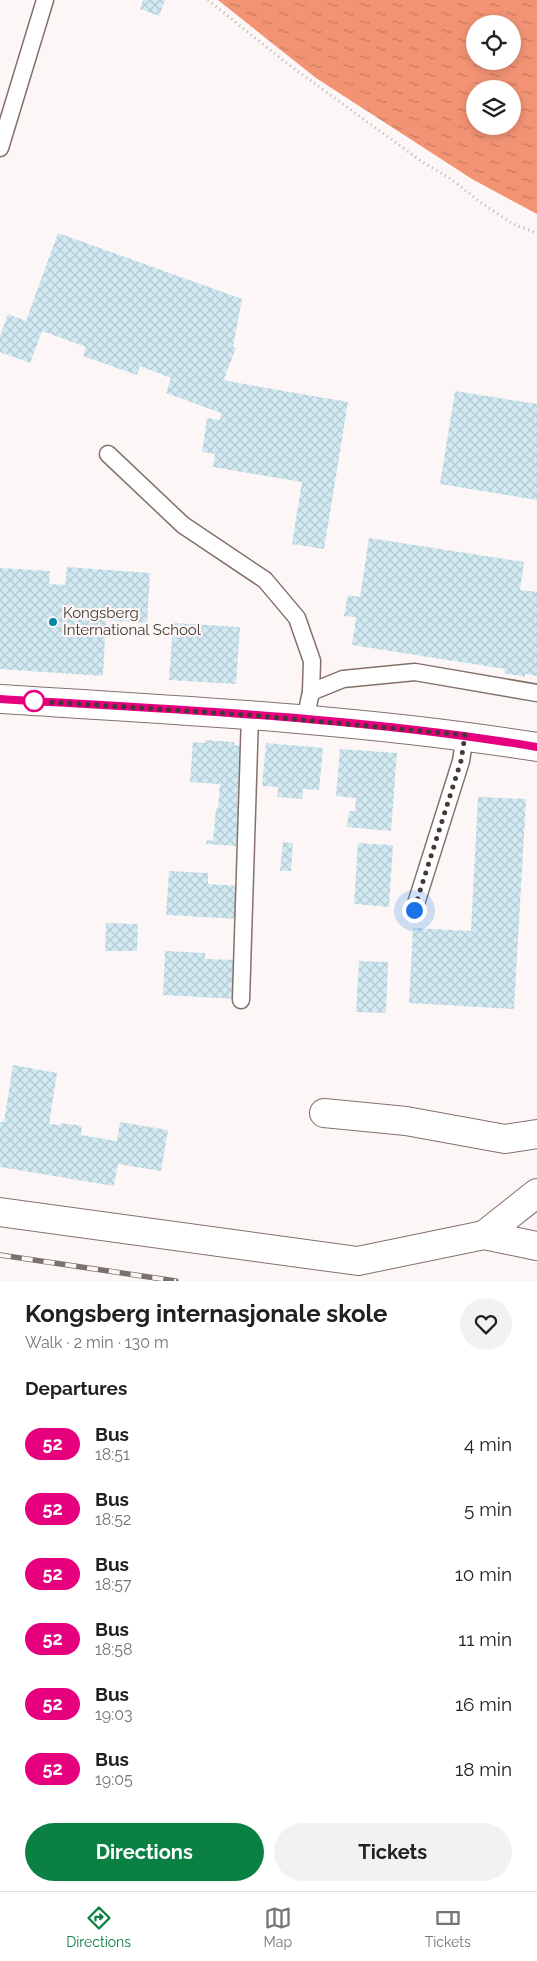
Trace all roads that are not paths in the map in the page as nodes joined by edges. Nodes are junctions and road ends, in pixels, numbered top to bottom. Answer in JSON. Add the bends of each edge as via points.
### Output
{"nodes":[{"id":1,"x":45,"y":0,"type":"edge"},
{"id":2,"x":0,"y":148,"type":"edge"},
{"id":3,"x":108,"y":454,"type":"dead end"},
{"id":4,"x":311,"y":692,"type":"junction"},
{"id":5,"x":537,"y":693,"type":"edge"},
{"id":6,"x":0,"y":699,"type":"edge"},
{"id":7,"x":250,"y":715,"type":"junction"},
{"id":8,"x":305,"y":720,"type":"junction"},
{"id":9,"x":465,"y":735,"type":"junction"},
{"id":10,"x":537,"y":747,"type":"edge"},
{"id":11,"x":414,"y":910,"type":"dead end"},
{"id":12,"x":241,"y":1000,"type":"dead end"},
{"id":13,"x":324,"y":1113,"type":"dead end"},
{"id":14,"x":537,"y":1134,"type":"edge"},
{"id":15,"x":537,"y":1194,"type":"edge"},
{"id":16,"x":0,"y":1212,"type":"edge"},
{"id":17,"x":484,"y":1234,"type":"junction"},
{"id":18,"x":537,"y":1246,"type":"edge"}],
"edges":[{"from":1,"to":2,"type":"lane"},
{"from":3,"to":4,"type":"lane","via":[[183,525],[265,580],[297,618],[312,661]]},
{"from":4,"to":5,"type":"lane","via":[[343,679],[415,672]]},
{"from":4,"to":8,"type":"lane"},
{"from":6,"to":7,"type":"street"},
{"from":7,"to":8,"type":"street"},
{"from":7,"to":12,"type":"lane"},
{"from":8,"to":9,"type":"street"},
{"from":9,"to":10,"type":"street"},
{"from":9,"to":11,"type":"lane","via":[[461,761]]},
{"from":13,"to":14,"type":"street","via":[[406,1121],[505,1139]]},
{"from":15,"to":17,"type":"street"},
{"from":16,"to":17,"type":"street","via":[[358,1261]]},
{"from":17,"to":18,"type":"street"}]}
